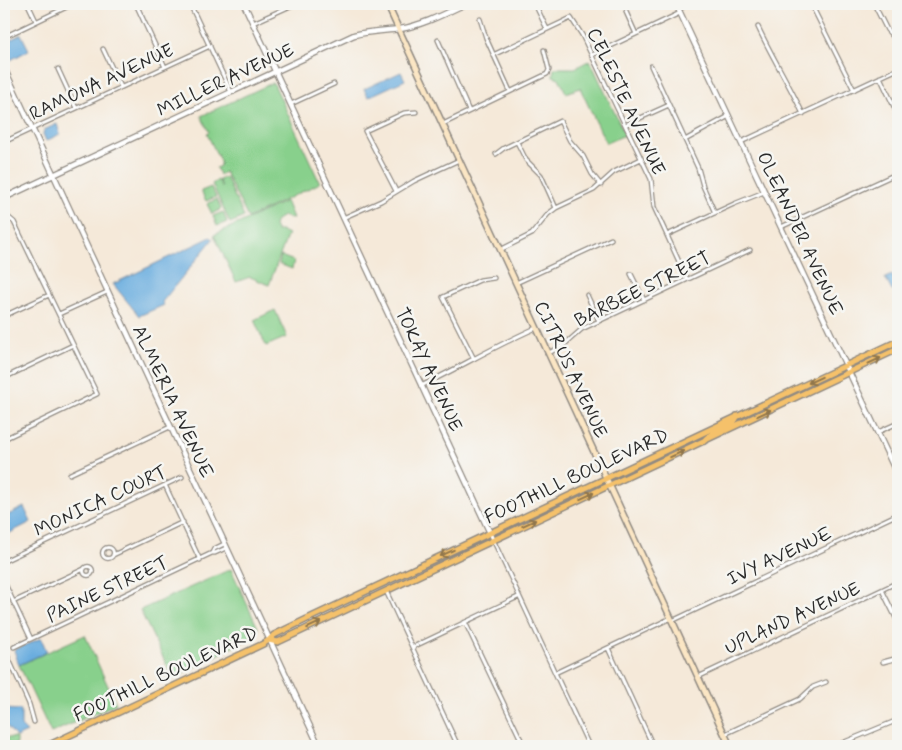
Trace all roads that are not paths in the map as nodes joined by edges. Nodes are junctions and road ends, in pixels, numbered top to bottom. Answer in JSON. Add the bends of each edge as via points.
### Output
{"nodes":[{"id":1,"x":28,"y":4,"type":"edge"},
{"id":2,"x":73,"y":4,"type":"edge"},
{"id":3,"x":136,"y":4,"type":"edge"},
{"id":4,"x":190,"y":4,"type":"edge"},
{"id":5,"x":244,"y":4,"type":"edge"},
{"id":6,"x":295,"y":4,"type":"edge"},
{"id":7,"x":387,"y":4,"type":"edge"},
{"id":8,"x":465,"y":4,"type":"edge"},
{"id":9,"x":536,"y":4,"type":"edge"},
{"id":10,"x":689,"y":4,"type":"edge"},
{"id":11,"x":874,"y":4,"type":"edge"},
{"id":12,"x":812,"y":6,"type":"dead end"},
{"id":13,"x":679,"y":8,"type":"edge"},
{"id":14,"x":626,"y":12,"type":"dead end"},
{"id":15,"x":480,"y":20,"type":"dead end"},
{"id":16,"x":36,"y":21,"type":"junction"},
{"id":17,"x":253,"y":23,"type":"junction"},
{"id":18,"x":758,"y":27,"type":"dead end"},
{"id":19,"x":398,"y":29,"type":"junction"},
{"id":20,"x":547,"y":29,"type":"junction"},
{"id":21,"x":636,"y":34,"type":"junction"},
{"id":22,"x":4,"y":37,"type":"edge"},
{"id":23,"x":438,"y":40,"type":"dead end"},
{"id":24,"x":898,"y":42,"type":"edge"},
{"id":25,"x":210,"y":46,"type":"junction"},
{"id":26,"x":103,"y":49,"type":"dead end"},
{"id":27,"x":544,"y":50,"type":"dead end"},
{"id":28,"x":493,"y":55,"type":"junction"},
{"id":29,"x":592,"y":55,"type":"junction"},
{"id":30,"x":651,"y":66,"type":"dead end"},
{"id":31,"x":165,"y":67,"type":"junction"},
{"id":32,"x":4,"y":68,"type":"edge"},
{"id":33,"x":58,"y":69,"type":"dead end"},
{"id":34,"x":898,"y":69,"type":"edge"},
{"id":35,"x":276,"y":72,"type":"junction"},
{"id":36,"x":880,"y":77,"type":"junction"},
{"id":37,"x":334,"y":84,"type":"dead end"},
{"id":38,"x":121,"y":87,"type":"junction"},
{"id":39,"x":854,"y":90,"type":"junction"},
{"id":40,"x":510,"y":91,"type":"junction"},
{"id":41,"x":232,"y":92,"type":"junction"},
{"id":42,"x":291,"y":104,"type":"junction"},
{"id":43,"x":668,"y":105,"type":"junction"},
{"id":44,"x":76,"y":108,"type":"junction"},
{"id":45,"x":469,"y":111,"type":"junction"},
{"id":46,"x":416,"y":112,"type":"dead end"},
{"id":47,"x":803,"y":114,"type":"junction"},
{"id":48,"x":898,"y":115,"type":"edge"},
{"id":49,"x":729,"y":116,"type":"junction"},
{"id":50,"x":443,"y":124,"type":"junction"},
{"id":51,"x":625,"y":125,"type":"junction"},
{"id":52,"x":32,"y":129,"type":"junction"},
{"id":53,"x":685,"y":140,"type":"junction"},
{"id":54,"x":4,"y":142,"type":"edge"},
{"id":55,"x":517,"y":142,"type":"junction"},
{"id":56,"x":741,"y":142,"type":"junction"},
{"id":57,"x":4,"y":149,"type":"edge"},
{"id":58,"x":496,"y":154,"type":"dead end"},
{"id":59,"x":7,"y":157,"type":"dead end"},
{"id":60,"x":641,"y":159,"type":"junction"},
{"id":61,"x":459,"y":160,"type":"junction"},
{"id":62,"x":898,"y":173,"type":"edge"},
{"id":63,"x":53,"y":175,"type":"junction"},
{"id":64,"x":601,"y":185,"type":"junction"},
{"id":65,"x":396,"y":191,"type":"junction"},
{"id":66,"x":764,"y":192,"type":"junction"},
{"id":67,"x":4,"y":198,"type":"edge"},
{"id":68,"x":556,"y":208,"type":"junction"},
{"id":69,"x":715,"y":213,"type":"junction"},
{"id":70,"x":8,"y":217,"type":"dead end"},
{"id":71,"x":343,"y":218,"type":"junction"},
{"id":72,"x":781,"y":227,"type":"junction"},
{"id":73,"x":667,"y":235,"type":"junction"},
{"id":74,"x":611,"y":239,"type":"dead end"},
{"id":75,"x":500,"y":250,"type":"junction"},
{"id":76,"x":750,"y":250,"type":"dead end"},
{"id":77,"x":631,"y":274,"type":"dead end"},
{"id":78,"x":494,"y":278,"type":"dead end"},
{"id":79,"x":687,"y":279,"type":"junction"},
{"id":80,"x":515,"y":284,"type":"junction"},
{"id":81,"x":107,"y":292,"type":"junction"},
{"id":82,"x":49,"y":295,"type":"junction"},
{"id":83,"x":587,"y":295,"type":"dead end"},
{"id":84,"x":644,"y":300,"type":"junction"},
{"id":85,"x":59,"y":314,"type":"junction"},
{"id":86,"x":4,"y":316,"type":"edge"},
{"id":87,"x":599,"y":321,"type":"junction"},
{"id":88,"x":536,"y":328,"type":"junction"},
{"id":89,"x":898,"y":341,"type":"edge"},
{"id":90,"x":73,"y":345,"type":"junction"},
{"id":91,"x":898,"y":349,"type":"edge"},
{"id":92,"x":548,"y":353,"type":"junction"},
{"id":93,"x":474,"y":359,"type":"junction"},
{"id":94,"x":846,"y":365,"type":"junction"},
{"id":95,"x":850,"y":372,"type":"junction"},
{"id":96,"x":4,"y":378,"type":"edge"},
{"id":97,"x":421,"y":386,"type":"junction"},
{"id":98,"x":737,"y":416,"type":"junction"},
{"id":99,"x":898,"y":423,"type":"edge"},
{"id":100,"x":170,"y":427,"type":"junction"},
{"id":101,"x":878,"y":432,"type":"junction"},
{"id":102,"x":4,"y":439,"type":"edge"},
{"id":103,"x":704,"y":441,"type":"junction"},
{"id":104,"x":70,"y":474,"type":"dead end"},
{"id":105,"x":898,"y":476,"type":"edge"},
{"id":106,"x":182,"y":477,"type":"dead end"},
{"id":107,"x":606,"y":479,"type":"junction"},
{"id":108,"x":165,"y":485,"type":"junction"},
{"id":109,"x":610,"y":485,"type":"junction"},
{"id":110,"x":898,"y":514,"type":"edge"},
{"id":111,"x":183,"y":522,"type":"junction"},
{"id":112,"x":490,"y":533,"type":"junction"},
{"id":113,"x":493,"y":540,"type":"junction"},
{"id":114,"x":225,"y":546,"type":"junction"},
{"id":115,"x":113,"y":555,"type":"dead end"},
{"id":116,"x":4,"y":560,"type":"edge"},
{"id":117,"x":200,"y":560,"type":"junction"},
{"id":118,"x":84,"y":569,"type":"dead end"},
{"id":119,"x":4,"y":582,"type":"edge"},
{"id":120,"x":898,"y":582,"type":"edge"},
{"id":121,"x":882,"y":590,"type":"junction"},
{"id":122,"x":386,"y":591,"type":"junction"},
{"id":123,"x":518,"y":596,"type":"junction"},
{"id":124,"x":13,"y":602,"type":"junction"},
{"id":125,"x":671,"y":620,"type":"junction"},
{"id":126,"x":465,"y":622,"type":"junction"},
{"id":127,"x":898,"y":622,"type":"edge"},
{"id":128,"x":31,"y":639,"type":"junction"},
{"id":129,"x":269,"y":640,"type":"junction"},
{"id":130,"x":413,"y":646,"type":"junction"},
{"id":131,"x":14,"y":647,"type":"dead end"},
{"id":132,"x":608,"y":648,"type":"junction"},
{"id":133,"x":4,"y":651,"type":"edge"},
{"id":134,"x":898,"y":658,"type":"edge"},
{"id":135,"x":883,"y":662,"type":"dead end"},
{"id":136,"x":555,"y":673,"type":"junction"},
{"id":137,"x":698,"y":676,"type":"junction"},
{"id":138,"x":826,"y":682,"type":"dead end"},
{"id":139,"x":898,"y":720,"type":"edge"},
{"id":140,"x":34,"y":722,"type":"dead end"},
{"id":141,"x":724,"y":734,"type":"junction"},
{"id":142,"x":46,"y":746,"type":"edge"},
{"id":143,"x":319,"y":746,"type":"edge"},
{"id":144,"x":458,"y":746,"type":"edge"},
{"id":145,"x":524,"y":746,"type":"edge"},
{"id":146,"x":589,"y":746,"type":"edge"},
{"id":147,"x":653,"y":746,"type":"edge"},
{"id":148,"x":730,"y":746,"type":"edge"},
{"id":149,"x":835,"y":746,"type":"edge"}],
"edges":[{"from":1,"to":16,"type":"street"},
{"from":2,"to":16,"type":"street"},
{"from":3,"to":31,"type":"street"},
{"from":4,"to":25,"type":"street"},
{"from":5,"to":17,"type":"street","name":"TOKAY AVENUE"},
{"from":6,"to":17,"type":"street"},
{"from":7,"to":19,"type":"main road","name":"CITRUS AVENUE"},
{"from":8,"to":19,"type":"street","name":"MILLER AVENUE","via":[[424,22]]},
{"from":9,"to":20,"type":"street"},
{"from":10,"to":13,"type":"street"},
{"from":11,"to":24,"type":"street","via":[[887,30]]},
{"from":12,"to":39,"type":"street"},
{"from":13,"to":21,"type":"street"},
{"from":13,"to":49,"type":"street","name":"OLEANDER AVENUE"},
{"from":14,"to":21,"type":"street"},
{"from":15,"to":28,"type":"street"},
{"from":16,"to":22,"type":"street"},
{"from":17,"to":35,"type":"street","name":"TOKAY AVENUE"},
{"from":18,"to":47,"type":"street"},
{"from":19,"to":35,"type":"street","name":"MILLER AVENUE","via":[[354,35]]},
{"from":19,"to":50,"type":"main road","name":"CITRUS AVENUE"},
{"from":20,"to":28,"type":"street"},
{"from":20,"to":29,"type":"street","name":"CELESTE AVENUE","via":[[571,18]]},
{"from":21,"to":29,"type":"street"},
{"from":23,"to":45,"type":"street"},
{"from":25,"to":31,"type":"street","name":"RAMONA AVENUE"},
{"from":25,"to":41,"type":"street"},
{"from":26,"to":38,"type":"street"},
{"from":27,"to":40,"type":"street","via":[[547,74]]},
{"from":28,"to":40,"type":"street"},
{"from":29,"to":51,"type":"street","name":"CELESTE AVENUE"},
{"from":30,"to":43,"type":"street"},
{"from":31,"to":38,"type":"street","name":"RAMONA AVENUE"},
{"from":32,"to":52,"type":"street","name":"ALMERIA AVENUE"},
{"from":33,"to":44,"type":"street"},
{"from":34,"to":36,"type":"street"},
{"from":35,"to":41,"type":"street","name":"MILLER AVENUE"},
{"from":35,"to":42,"type":"street","name":"TOKAY AVENUE"},
{"from":36,"to":39,"type":"street"},
{"from":36,"to":48,"type":"street"},
{"from":37,"to":42,"type":"street"},
{"from":38,"to":44,"type":"street","name":"RAMONA AVENUE"},
{"from":39,"to":47,"type":"street"},
{"from":40,"to":45,"type":"street"},
{"from":41,"to":63,"type":"street","name":"MILLER AVENUE"},
{"from":42,"to":71,"type":"street","name":"TOKAY AVENUE"},
{"from":43,"to":51,"type":"street"},
{"from":43,"to":53,"type":"street"},
{"from":44,"to":52,"type":"street","name":"RAMONA AVENUE"},
{"from":45,"to":50,"type":"street"},
{"from":46,"to":65,"type":"street","via":[[404,113],[365,131]]},
{"from":47,"to":56,"type":"street"},
{"from":49,"to":53,"type":"street"},
{"from":49,"to":56,"type":"street","name":"OLEANDER AVENUE"},
{"from":50,"to":61,"type":"main road","name":"CITRUS AVENUE"},
{"from":51,"to":60,"type":"street","name":"CELESTE AVENUE"},
{"from":52,"to":54,"type":"street","name":"RAMONA AVENUE"},
{"from":52,"to":63,"type":"street","name":"ALMERIA AVENUE"},
{"from":53,"to":69,"type":"street"},
{"from":55,"to":58,"type":"street"},
{"from":55,"to":64,"type":"street","via":[[560,121]]},
{"from":55,"to":68,"type":"street","via":[[526,160],[541,175]]},
{"from":56,"to":66,"type":"street","name":"OLEANDER AVENUE"},
{"from":57,"to":59,"type":"street"},
{"from":60,"to":64,"type":"street","via":[[614,172]]},
{"from":60,"to":73,"type":"street","name":"CELESTE AVENUE","via":[[651,179],[654,207]]},
{"from":61,"to":65,"type":"street"},
{"from":61,"to":75,"type":"main road","name":"CITRUS AVENUE"},
{"from":62,"to":72,"type":"street"},
{"from":63,"to":67,"type":"street","name":"MILLER AVENUE"},
{"from":63,"to":81,"type":"street","name":"ALMERIA AVENUE"},
{"from":64,"to":68,"type":"street"},
{"from":65,"to":71,"type":"street"},
{"from":66,"to":69,"type":"street"},
{"from":66,"to":72,"type":"street","name":"OLEANDER AVENUE"},
{"from":68,"to":75,"type":"street","via":[[532,234]]},
{"from":69,"to":73,"type":"street"},
{"from":70,"to":82,"type":"street","via":[[14,222]]},
{"from":71,"to":97,"type":"street","name":"TOKAY AVENUE"},
{"from":72,"to":94,"type":"street","name":"OLEANDER AVENUE"},
{"from":73,"to":79,"type":"street","name":"CELESTE AVENUE"},
{"from":74,"to":80,"type":"street"},
{"from":75,"to":80,"type":"main road","name":"CITRUS AVENUE"},
{"from":76,"to":79,"type":"street","name":"BARBEE STREET"},
{"from":77,"to":84,"type":"street"},
{"from":78,"to":93,"type":"street","via":[[480,280],[442,297]]},
{"from":79,"to":84,"type":"street","name":"BARBEE STREET"},
{"from":80,"to":88,"type":"main road","name":"CITRUS AVENUE"},
{"from":81,"to":85,"type":"street"},
{"from":81,"to":100,"type":"street","name":"ALMERIA AVENUE"},
{"from":82,"to":85,"type":"street"},
{"from":82,"to":86,"type":"street"},
{"from":83,"to":87,"type":"street"},
{"from":84,"to":87,"type":"street","name":"BARBEE STREET"},
{"from":85,"to":90,"type":"street"},
{"from":87,"to":92,"type":"street","name":"BARBEE STREET"},
{"from":88,"to":92,"type":"main road","name":"CITRUS AVENUE"},
{"from":88,"to":93,"type":"street"},
{"from":89,"to":94,"type":"main road","name":"FOOTHILL BOULEVARD"},
{"from":90,"to":96,"type":"street"},
{"from":90,"to":102,"type":"street","via":[[97,394]]},
{"from":95,"to":91,"type":"main road","name":"FOOTHILL BOULEVARD","one_way":true},
{"from":92,"to":107,"type":"main road","name":"CITRUS AVENUE"},
{"from":93,"to":97,"type":"street"},
{"from":94,"to":95,"type":"street","name":"OLEANDER AVENUE"},
{"from":94,"to":98,"type":"main road","name":"FOOTHILL BOULEVARD","one_way":true},
{"from":95,"to":101,"type":"street","name":"OLEANDER AVENUE"},
{"from":103,"to":95,"type":"main road","name":"FOOTHILL BOULEVARD","one_way":true},
{"from":97,"to":112,"type":"street","name":"TOKAY AVENUE"},
{"from":98,"to":103,"type":"main road","via":[[734,422],[708,435]]},
{"from":98,"to":107,"type":"main road","name":"FOOTHILL BOULEVARD"},
{"from":99,"to":101,"type":"street"},
{"from":100,"to":104,"type":"street"},
{"from":100,"to":114,"type":"street","name":"ALMERIA AVENUE"},
{"from":101,"to":105,"type":"street","name":"OLEANDER AVENUE"},
{"from":109,"to":103,"type":"main road","name":"FOOTHILL BOULEVARD","one_way":true},
{"from":106,"to":108,"type":"street","name":"MONICA COURT"},
{"from":107,"to":109,"type":"main road","name":"CITRUS AVENUE"},
{"from":107,"to":112,"type":"main road","name":"FOOTHILL BOULEVARD"},
{"from":108,"to":111,"type":"street"},
{"from":108,"to":116,"type":"street","name":"MONICA COURT"},
{"from":113,"to":109,"type":"main road","name":"FOOTHILL BOULEVARD","one_way":true},
{"from":109,"to":125,"type":"main road","name":"CITRUS AVENUE"},
{"from":110,"to":125,"type":"street","name":"IVY AVENUE"},
{"from":111,"to":115,"type":"street"},
{"from":111,"to":117,"type":"street"},
{"from":112,"to":113,"type":"street","name":"TOKAY AVENUE"},
{"from":112,"to":129,"type":"main road","name":"FOOTHILL BOULEVARD","one_way":true,"via":[[274,634]]},
{"from":113,"to":122,"type":"main road","name":"FOOTHILL BOULEVARD"},
{"from":113,"to":123,"type":"street","name":"TOKAY AVENUE"},
{"from":114,"to":117,"type":"street","name":"PAINE STREET","via":[[214,549]]},
{"from":114,"to":129,"type":"street","name":"ALMERIA AVENUE"},
{"from":117,"to":128,"type":"street","name":"PAINE STREET"},
{"from":118,"to":124,"type":"street"},
{"from":119,"to":124,"type":"street"},
{"from":120,"to":121,"type":"street","name":"UPLAND AVENUE"},
{"from":121,"to":127,"type":"street"},
{"from":121,"to":137,"type":"street","name":"UPLAND AVENUE"},
{"from":129,"to":122,"type":"main road","name":"FOOTHILL BOULEVARD","one_way":true,"via":[[278,642]]},
{"from":122,"to":130,"type":"street"},
{"from":123,"to":126,"type":"street"},
{"from":123,"to":136,"type":"street","name":"TOKAY AVENUE"},
{"from":124,"to":128,"type":"street"},
{"from":125,"to":132,"type":"street","name":"IVY AVENUE"},
{"from":125,"to":137,"type":"main road","name":"CITRUS AVENUE"},
{"from":126,"to":130,"type":"street"},
{"from":126,"to":145,"type":"street"},
{"from":128,"to":131,"type":"street","name":"PAINE STREET"},
{"from":129,"to":142,"type":"main road","name":"FOOTHILL BOULEVARD"},
{"from":129,"to":143,"type":"street","name":"ALMERIA AVENUE"},
{"from":130,"to":144,"type":"street"},
{"from":132,"to":136,"type":"street","name":"IVY AVENUE"},
{"from":132,"to":147,"type":"street"},
{"from":133,"to":140,"type":"street"},
{"from":134,"to":135,"type":"street"},
{"from":136,"to":146,"type":"street","name":"TOKAY AVENUE"},
{"from":137,"to":141,"type":"main road","name":"CITRUS AVENUE"},
{"from":138,"to":141,"type":"street","via":[[800,699]]},
{"from":139,"to":149,"type":"street"},
{"from":141,"to":148,"type":"main road","name":"CITRUS AVENUE"}]}
